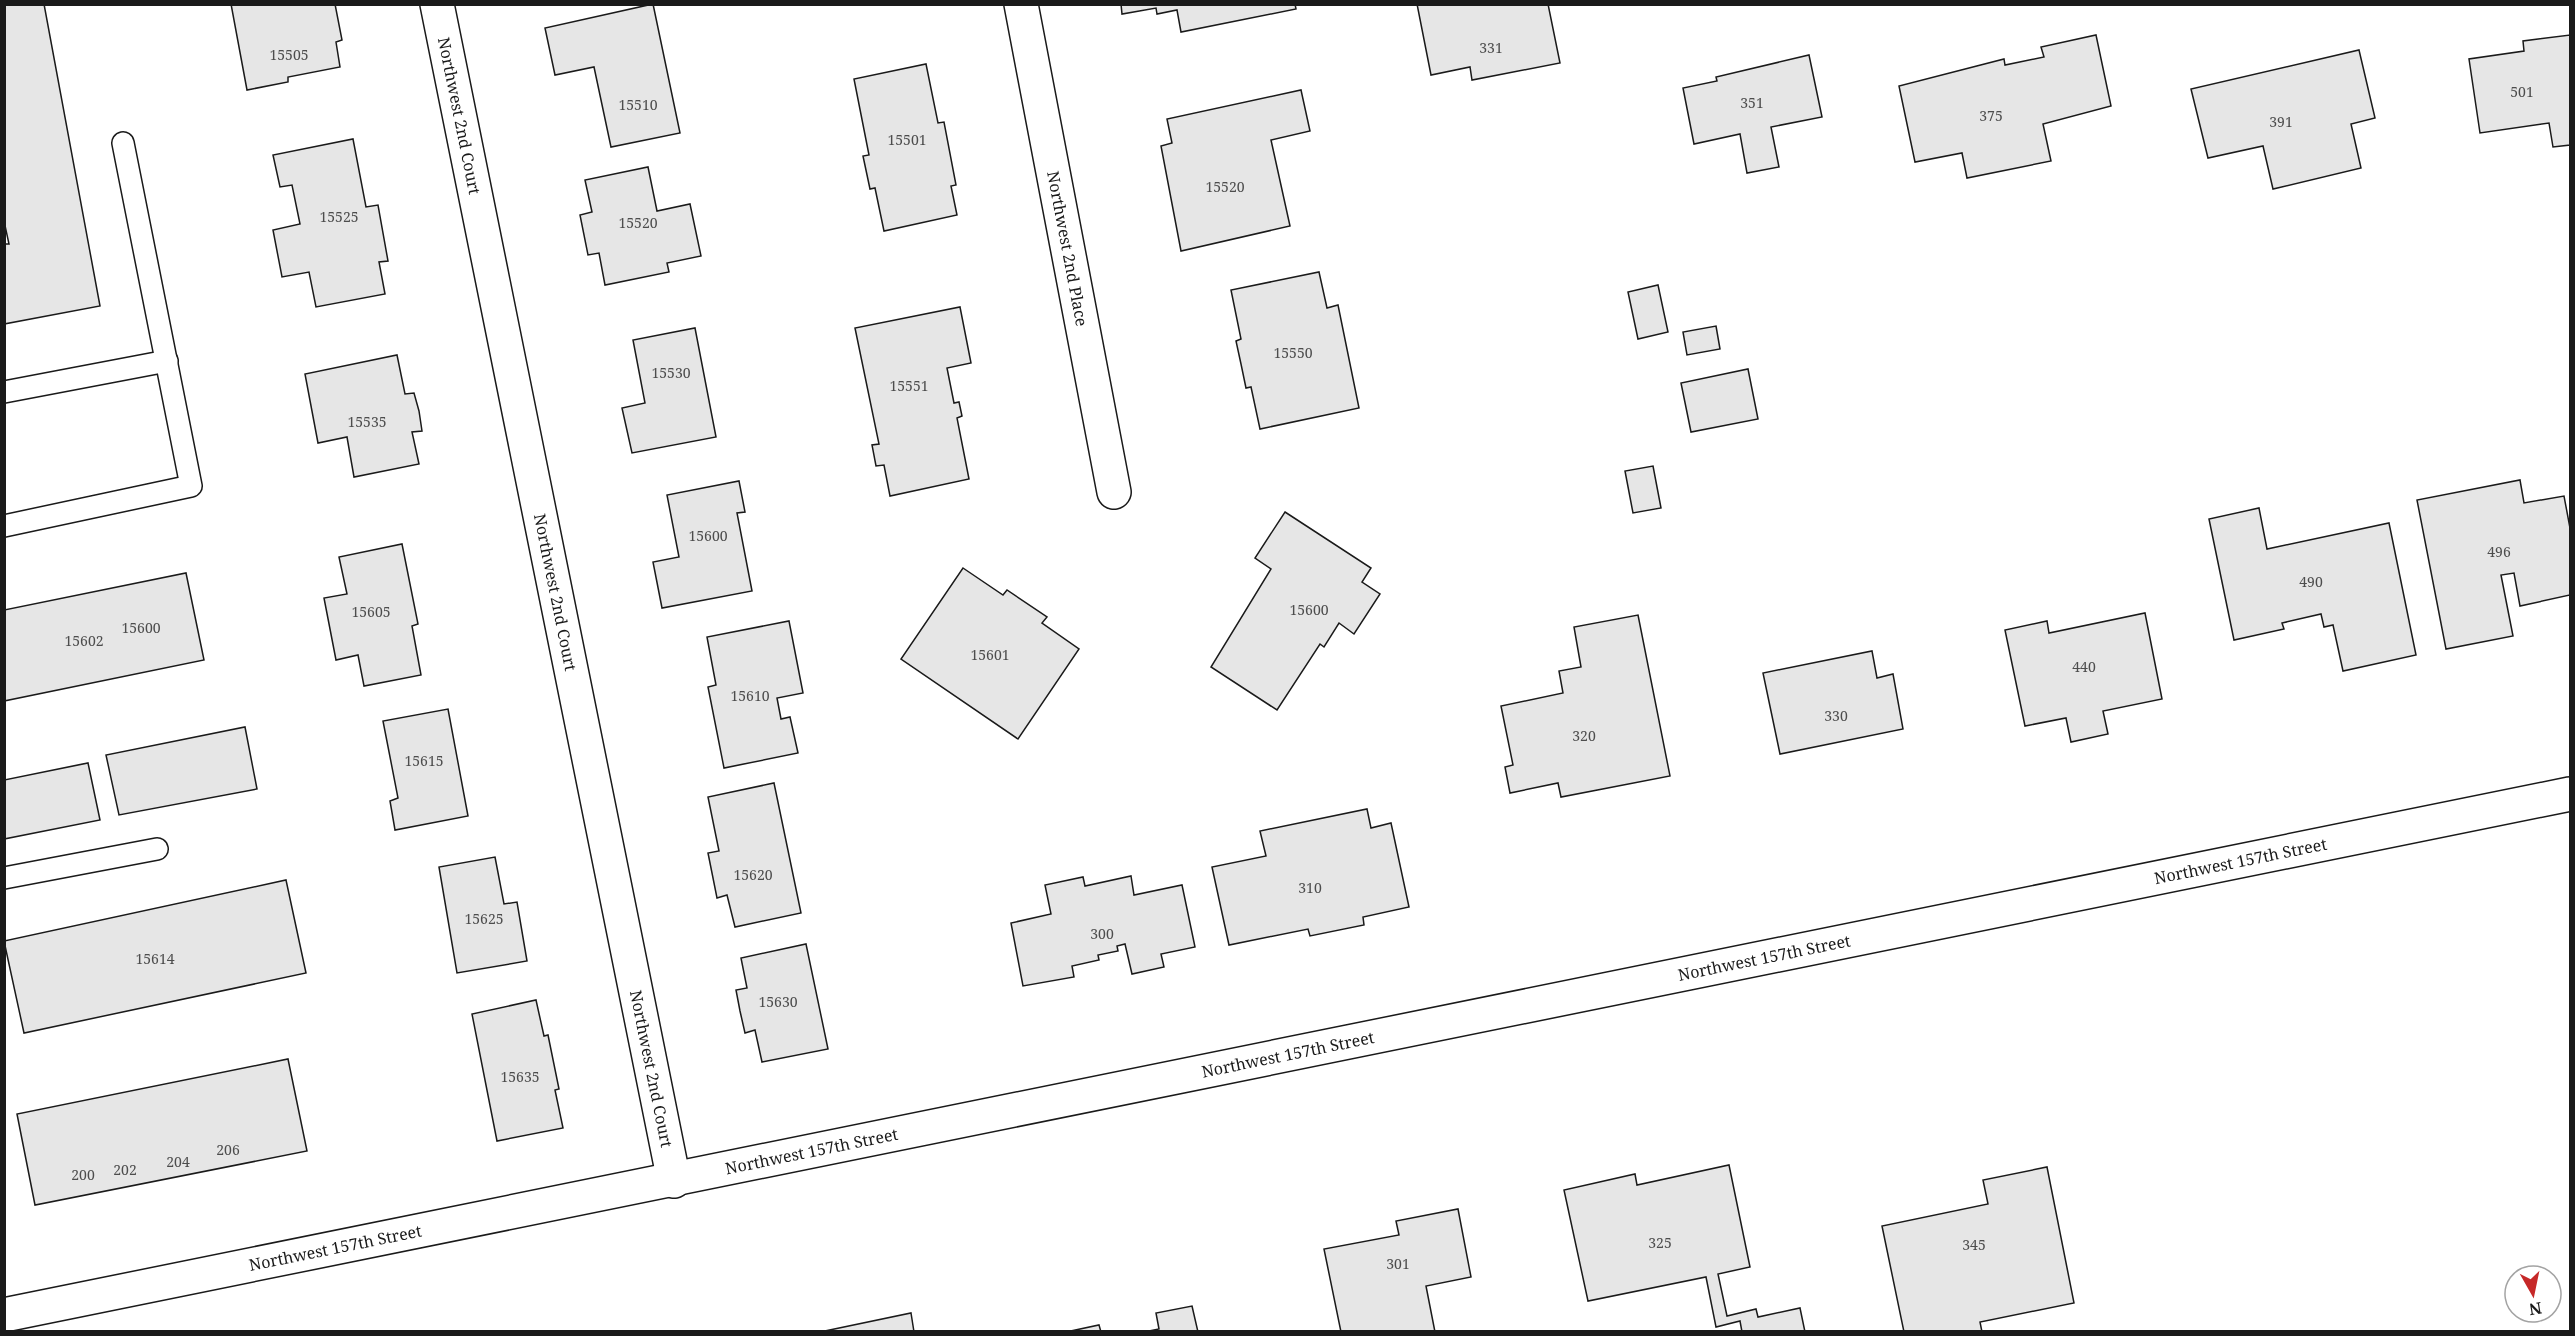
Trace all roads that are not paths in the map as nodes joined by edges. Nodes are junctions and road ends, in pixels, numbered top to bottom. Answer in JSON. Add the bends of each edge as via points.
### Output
{"nodes":[{"id":1,"x":438,"y":4,"type":"edge"},
{"id":2,"x":1021,"y":4,"type":"edge"},
{"id":3,"x":123,"y":143,"type":"dead end"},
{"id":4,"x":167,"y":361,"type":"junction"},
{"id":5,"x":4,"y":392,"type":"edge"},
{"id":6,"x":1114,"y":492,"type":"dead end"},
{"id":7,"x":4,"y":526,"type":"edge"},
{"id":8,"x":2571,"y":794,"type":"edge"},
{"id":9,"x":157,"y":849,"type":"dead end"},
{"id":10,"x":4,"y":878,"type":"edge"},
{"id":11,"x":674,"y":1181,"type":"junction"},
{"id":12,"x":4,"y":1315,"type":"edge"}],
"edges":[{"from":1,"to":11,"type":"street","name":"Northwest 2nd Court"},
{"from":2,"to":6,"type":"street","name":"Northwest 2nd Place"},
{"from":3,"to":4,"type":"lane"},
{"from":4,"to":5,"type":"lane"},
{"from":4,"to":7,"type":"lane","via":[[191,486]]},
{"from":8,"to":11,"type":"street","name":"Northwest 157th Street"},
{"from":9,"to":10,"type":"lane"},
{"from":11,"to":12,"type":"street","name":"Northwest 157th Street"}]}
